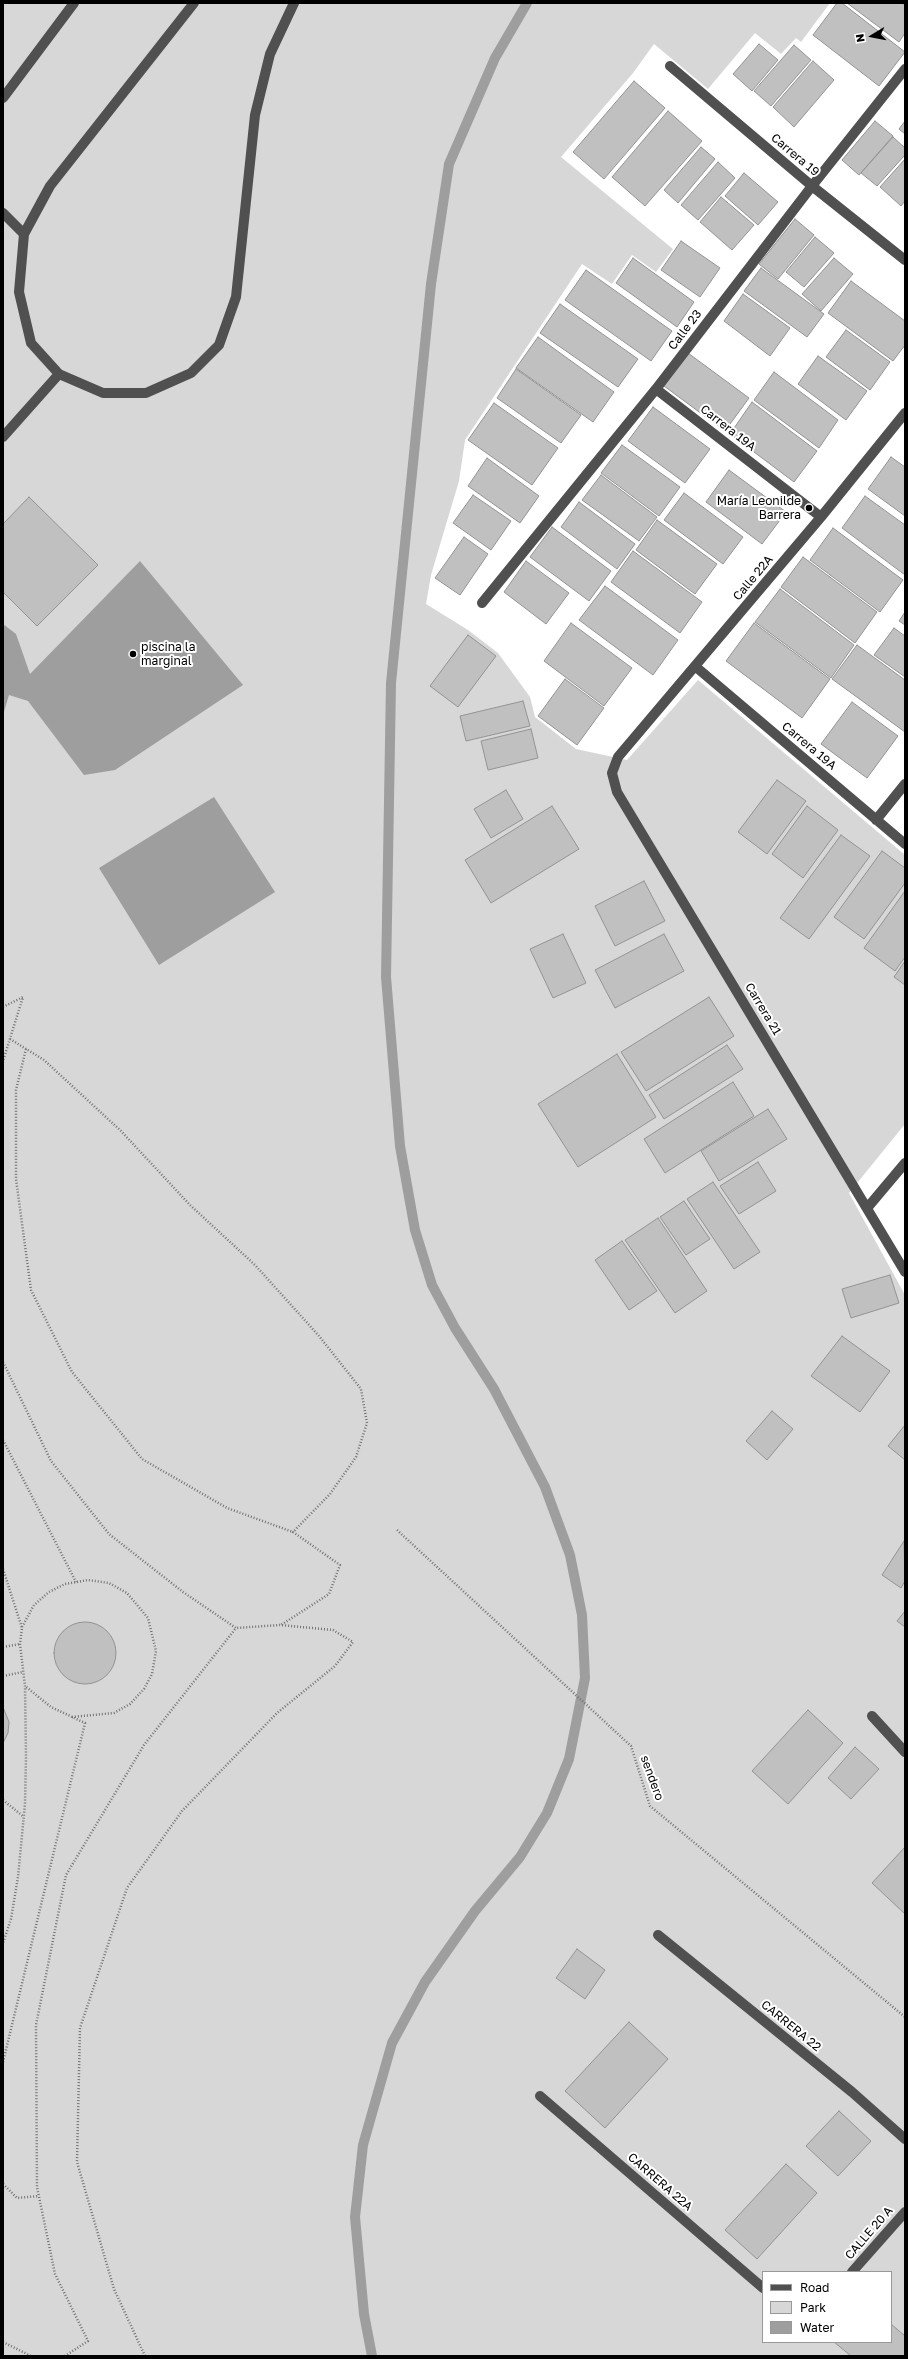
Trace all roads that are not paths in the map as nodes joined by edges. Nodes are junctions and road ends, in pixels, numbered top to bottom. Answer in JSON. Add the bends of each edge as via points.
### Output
{"nodes":[{"id":1,"x":74,"y":3,"type":"edge"},
{"id":2,"x":194,"y":3,"type":"edge"},
{"id":3,"x":294,"y":3,"type":"edge"},
{"id":4,"x":670,"y":66,"type":"dead end"},
{"id":5,"x":905,"y":69,"type":"edge"},
{"id":6,"x":3,"y":98,"type":"edge"},
{"id":7,"x":812,"y":186,"type":"junction"},
{"id":8,"x":3,"y":213,"type":"edge"},
{"id":9,"x":24,"y":234,"type":"junction"},
{"id":10,"x":905,"y":260,"type":"edge"},
{"id":11,"x":59,"y":374,"type":"junction"},
{"id":12,"x":656,"y":389,"type":"junction"},
{"id":13,"x":905,"y":413,"type":"edge"},
{"id":14,"x":3,"y":437,"type":"edge"},
{"id":15,"x":821,"y":517,"type":"junction"},
{"id":16,"x":482,"y":603,"type":"dead end"},
{"id":17,"x":696,"y":667,"type":"junction"},
{"id":18,"x":618,"y":757,"type":"joint"},
{"id":19,"x":905,"y":784,"type":"edge"},
{"id":20,"x":876,"y":820,"type":"junction"},
{"id":21,"x":905,"y":844,"type":"edge"},
{"id":22,"x":905,"y":1164,"type":"edge"},
{"id":23,"x":868,"y":1207,"type":"junction"},
{"id":24,"x":905,"y":1272,"type":"edge"},
{"id":25,"x":872,"y":1716,"type":"dead end"},
{"id":26,"x":905,"y":1752,"type":"edge"},
{"id":27,"x":658,"y":1935,"type":"dead end"},
{"id":28,"x":540,"y":2096,"type":"dead end"},
{"id":29,"x":905,"y":2139,"type":"edge"},
{"id":30,"x":905,"y":2212,"type":"edge"},
{"id":31,"x":853,"y":2271,"type":"edge"},
{"id":32,"x":762,"y":2287,"type":"edge"}],
"edges":[{"from":1,"to":6,"type":"street"},
{"from":2,"to":9,"type":"street","via":[[50,186]]},
{"from":3,"to":11,"type":"street","via":[[270,54],[255,115],[236,297],[219,345],[191,373],[146,393],[103,393]]},
{"from":4,"to":7,"type":"street","name":"Carrera 19"},
{"from":5,"to":7,"type":"street","name":"Calle 23"},
{"from":7,"to":10,"type":"street","name":"Carrera 19"},
{"from":7,"to":12,"type":"street","name":"Calle 23"},
{"from":8,"to":9,"type":"street"},
{"from":9,"to":11,"type":"street","via":[[19,292],[31,343]]},
{"from":11,"to":14,"type":"street"},
{"from":12,"to":15,"type":"street","name":"Carrera 19A"},
{"from":12,"to":16,"type":"street","name":"Calle 23"},
{"from":13,"to":15,"type":"street","name":"Calle 22A"},
{"from":15,"to":17,"type":"street","name":"Calle 22A"},
{"from":17,"to":18,"type":"street","name":"Calle 22A"},
{"from":17,"to":20,"type":"street","name":"Carrera 19A"},
{"from":18,"to":23,"type":"street","name":"Carrera 21","via":[[612,773],[617,792]]},
{"from":19,"to":20,"type":"street"},
{"from":20,"to":21,"type":"street","name":"Carrera 19A"},
{"from":22,"to":23,"type":"street"},
{"from":23,"to":24,"type":"street","name":"Carrera 21"},
{"from":25,"to":26,"type":"street"},
{"from":27,"to":29,"type":"street","name":"CARRERA 22","via":[[852,2092]]},
{"from":28,"to":32,"type":"street","name":"CARRERA 22A"},
{"from":30,"to":31,"type":"street","name":"CALLE 20 A"}]}
